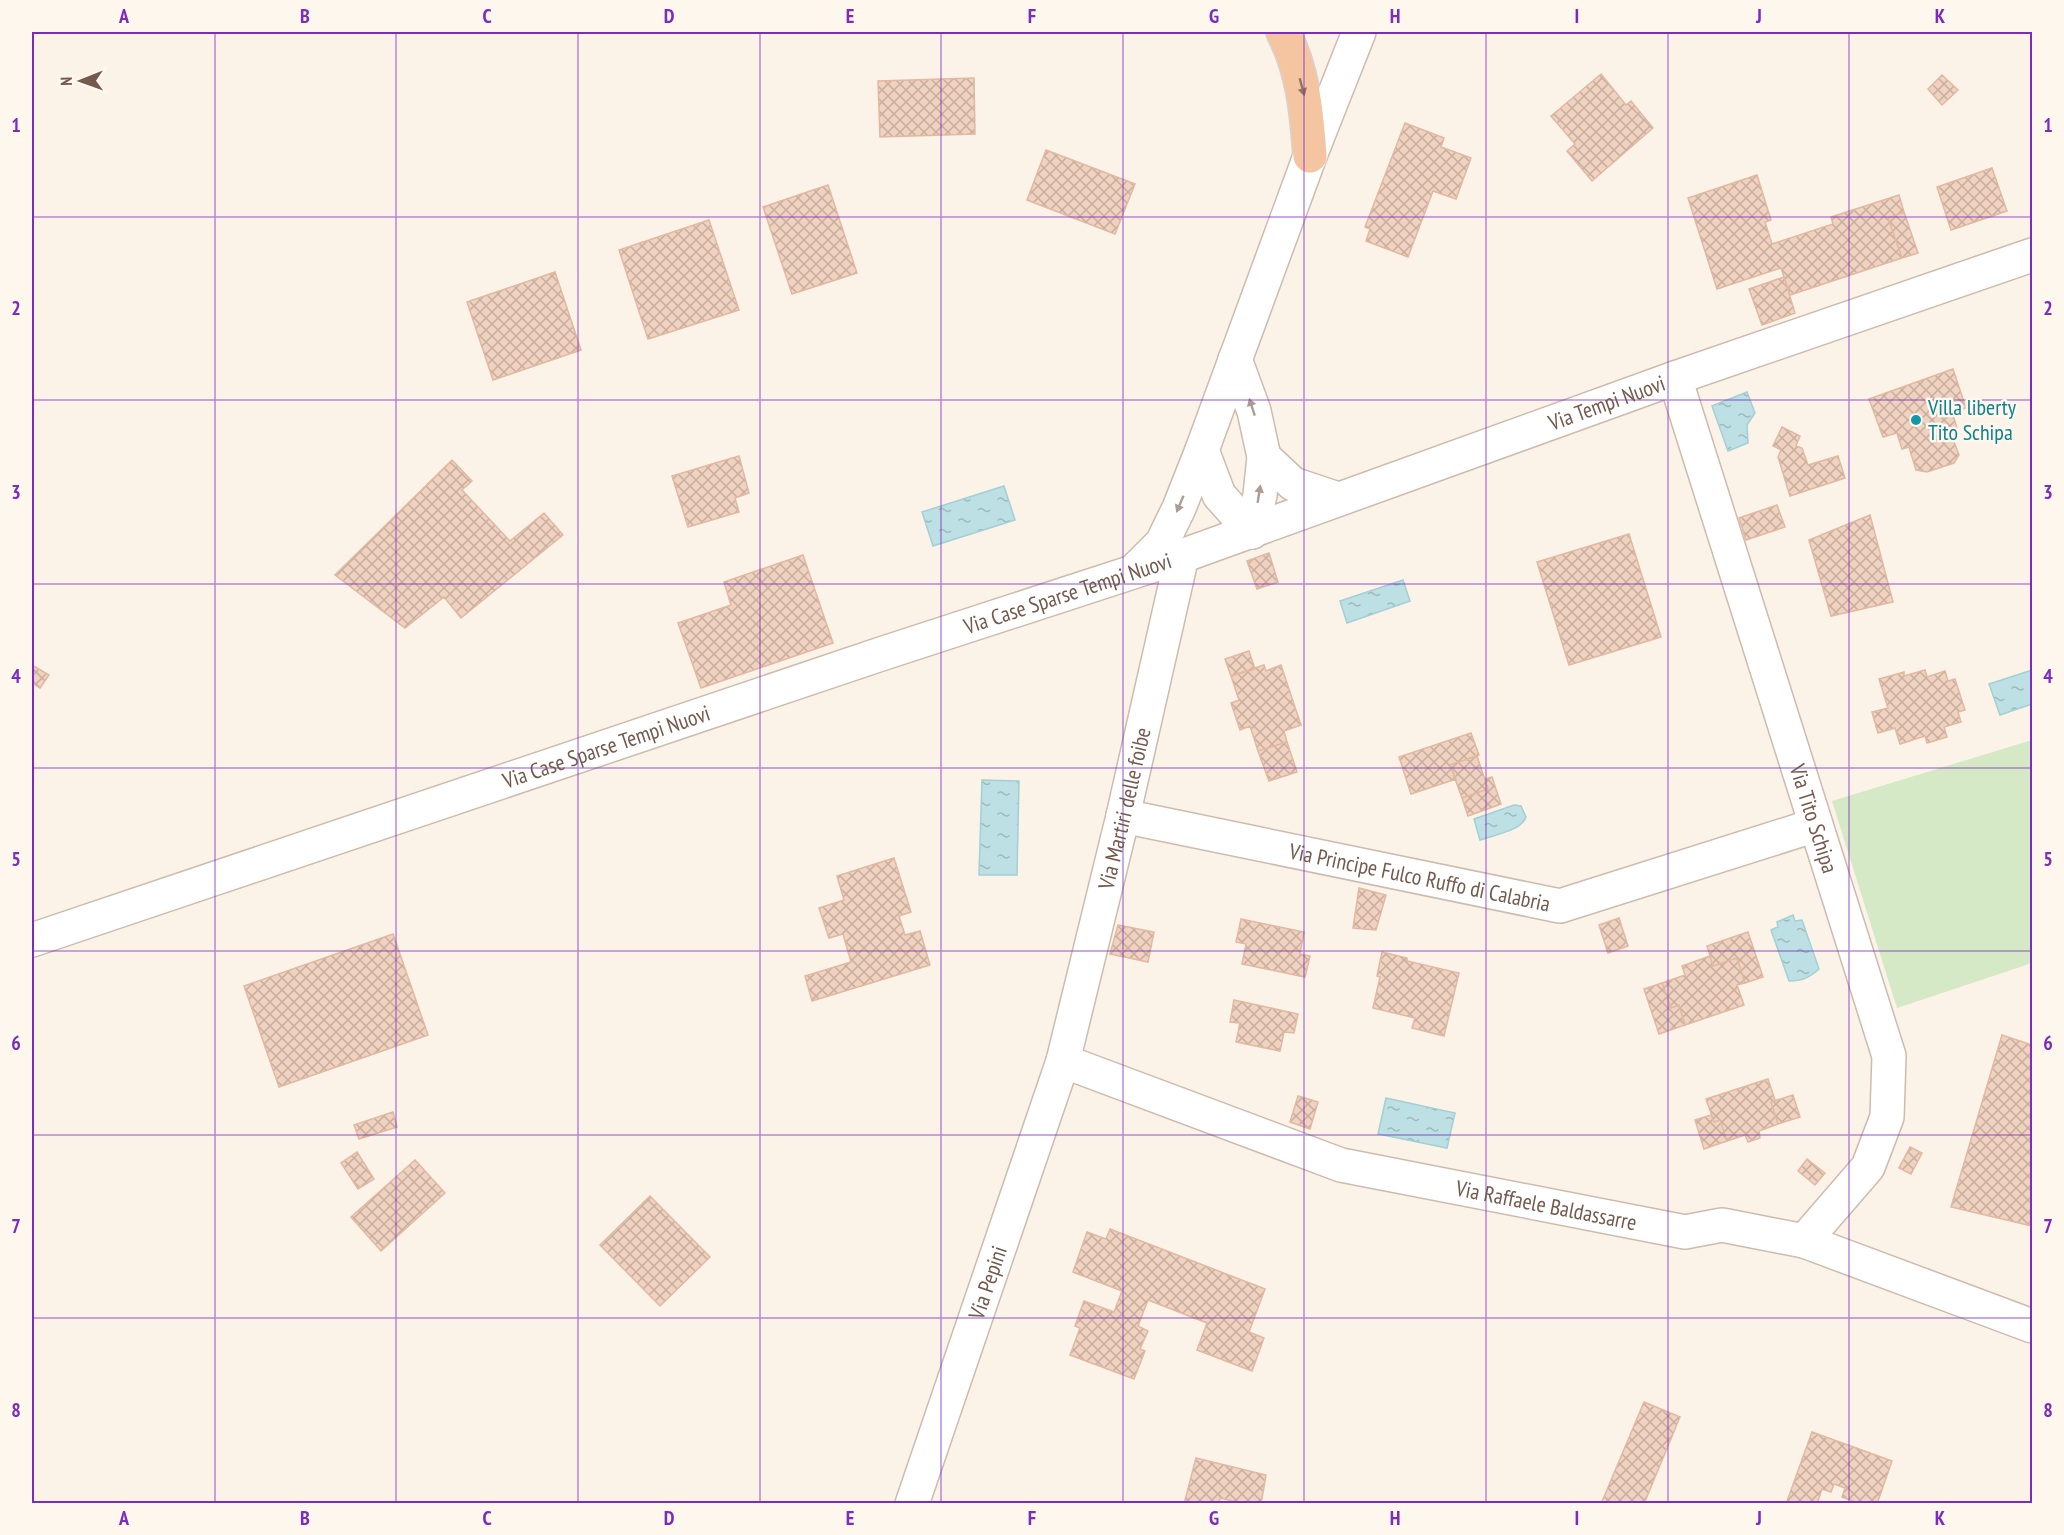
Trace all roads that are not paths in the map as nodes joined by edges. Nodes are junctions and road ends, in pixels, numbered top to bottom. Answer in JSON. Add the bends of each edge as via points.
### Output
{"nodes":[{"id":1,"x":1282,"y":32,"type":"edge"},
{"id":2,"x":1359,"y":32,"type":"edge"},
{"id":3,"x":1310,"y":156,"type":"junction"},
{"id":4,"x":2032,"y":255,"type":"edge"},
{"id":5,"x":1236,"y":359,"type":"junction"},
{"id":6,"x":1675,"y":378,"type":"junction"},
{"id":7,"x":1202,"y":450,"type":"junction"},
{"id":8,"x":1264,"y":457,"type":"junction"},
{"id":9,"x":1338,"y":499,"type":"junction"},
{"id":10,"x":1251,"y":532,"type":"junction"},
{"id":11,"x":1182,"y":556,"type":"junction"},
{"id":12,"x":1134,"y":571,"type":"junction"},
{"id":13,"x":1123,"y":816,"type":"junction"},
{"id":14,"x":1816,"y":825,"type":"junction"},
{"id":15,"x":32,"y":940,"type":"edge"},
{"id":16,"x":1063,"y":1061,"type":"junction"},
{"id":17,"x":1804,"y":1241,"type":"junction"},
{"id":18,"x":2032,"y":1326,"type":"edge"},
{"id":19,"x":912,"y":1503,"type":"edge"}],
"edges":[{"from":1,"to":3,"type":"highway","one_way":true,"via":[[1307,105]]},
{"from":2,"to":3,"type":"street"},
{"from":3,"to":5,"type":"street"},
{"from":4,"to":6,"type":"street","name":"Via Tempi Nuovi"},
{"from":5,"to":7,"type":"street"},
{"from":8,"to":5,"type":"street","one_way":true,"via":[[1254,411]]},
{"from":6,"to":9,"type":"street","name":"Via Tempi Nuovi"},
{"from":6,"to":14,"type":"street","name":"Via Tito Schipa"},
{"from":7,"to":10,"type":"street","via":[[1219,495]]},
{"from":7,"to":12,"type":"street","one_way":true,"via":[[1162,543]]},
{"from":8,"to":9,"type":"street","via":[[1293,484]]},
{"from":10,"to":8,"type":"street","one_way":true},
{"from":9,"to":10,"type":"street","name":"Via Tempi Nuovi"},
{"from":10,"to":11,"type":"street","name":"Via Tempi Nuovi"},
{"from":11,"to":12,"type":"street","name":"Via Case Sparse Tempi Nuovi"},
{"from":11,"to":13,"type":"street","name":"Via Martiri delle foibe"},
{"from":12,"to":15,"type":"street","name":"Via Case Sparse Tempi Nuovi"},
{"from":13,"to":14,"type":"street","name":"Via Principe Fulco Ruffo di Calabria","via":[[1560,906]]},
{"from":13,"to":16,"type":"street","name":"Via Martiri delle foibe"},
{"from":14,"to":17,"type":"street","name":"Via Tito Schipa","via":[[1889,1056],[1887,1117],[1868,1167]]},
{"from":16,"to":17,"type":"street","name":"Via Raffaele Baldassarre","via":[[1341,1165],[1684,1232],[1722,1226]]},
{"from":16,"to":19,"type":"street","name":"Via Pepini"},
{"from":17,"to":18,"type":"street","name":"Via Raffaele Baldassarre"}]}
